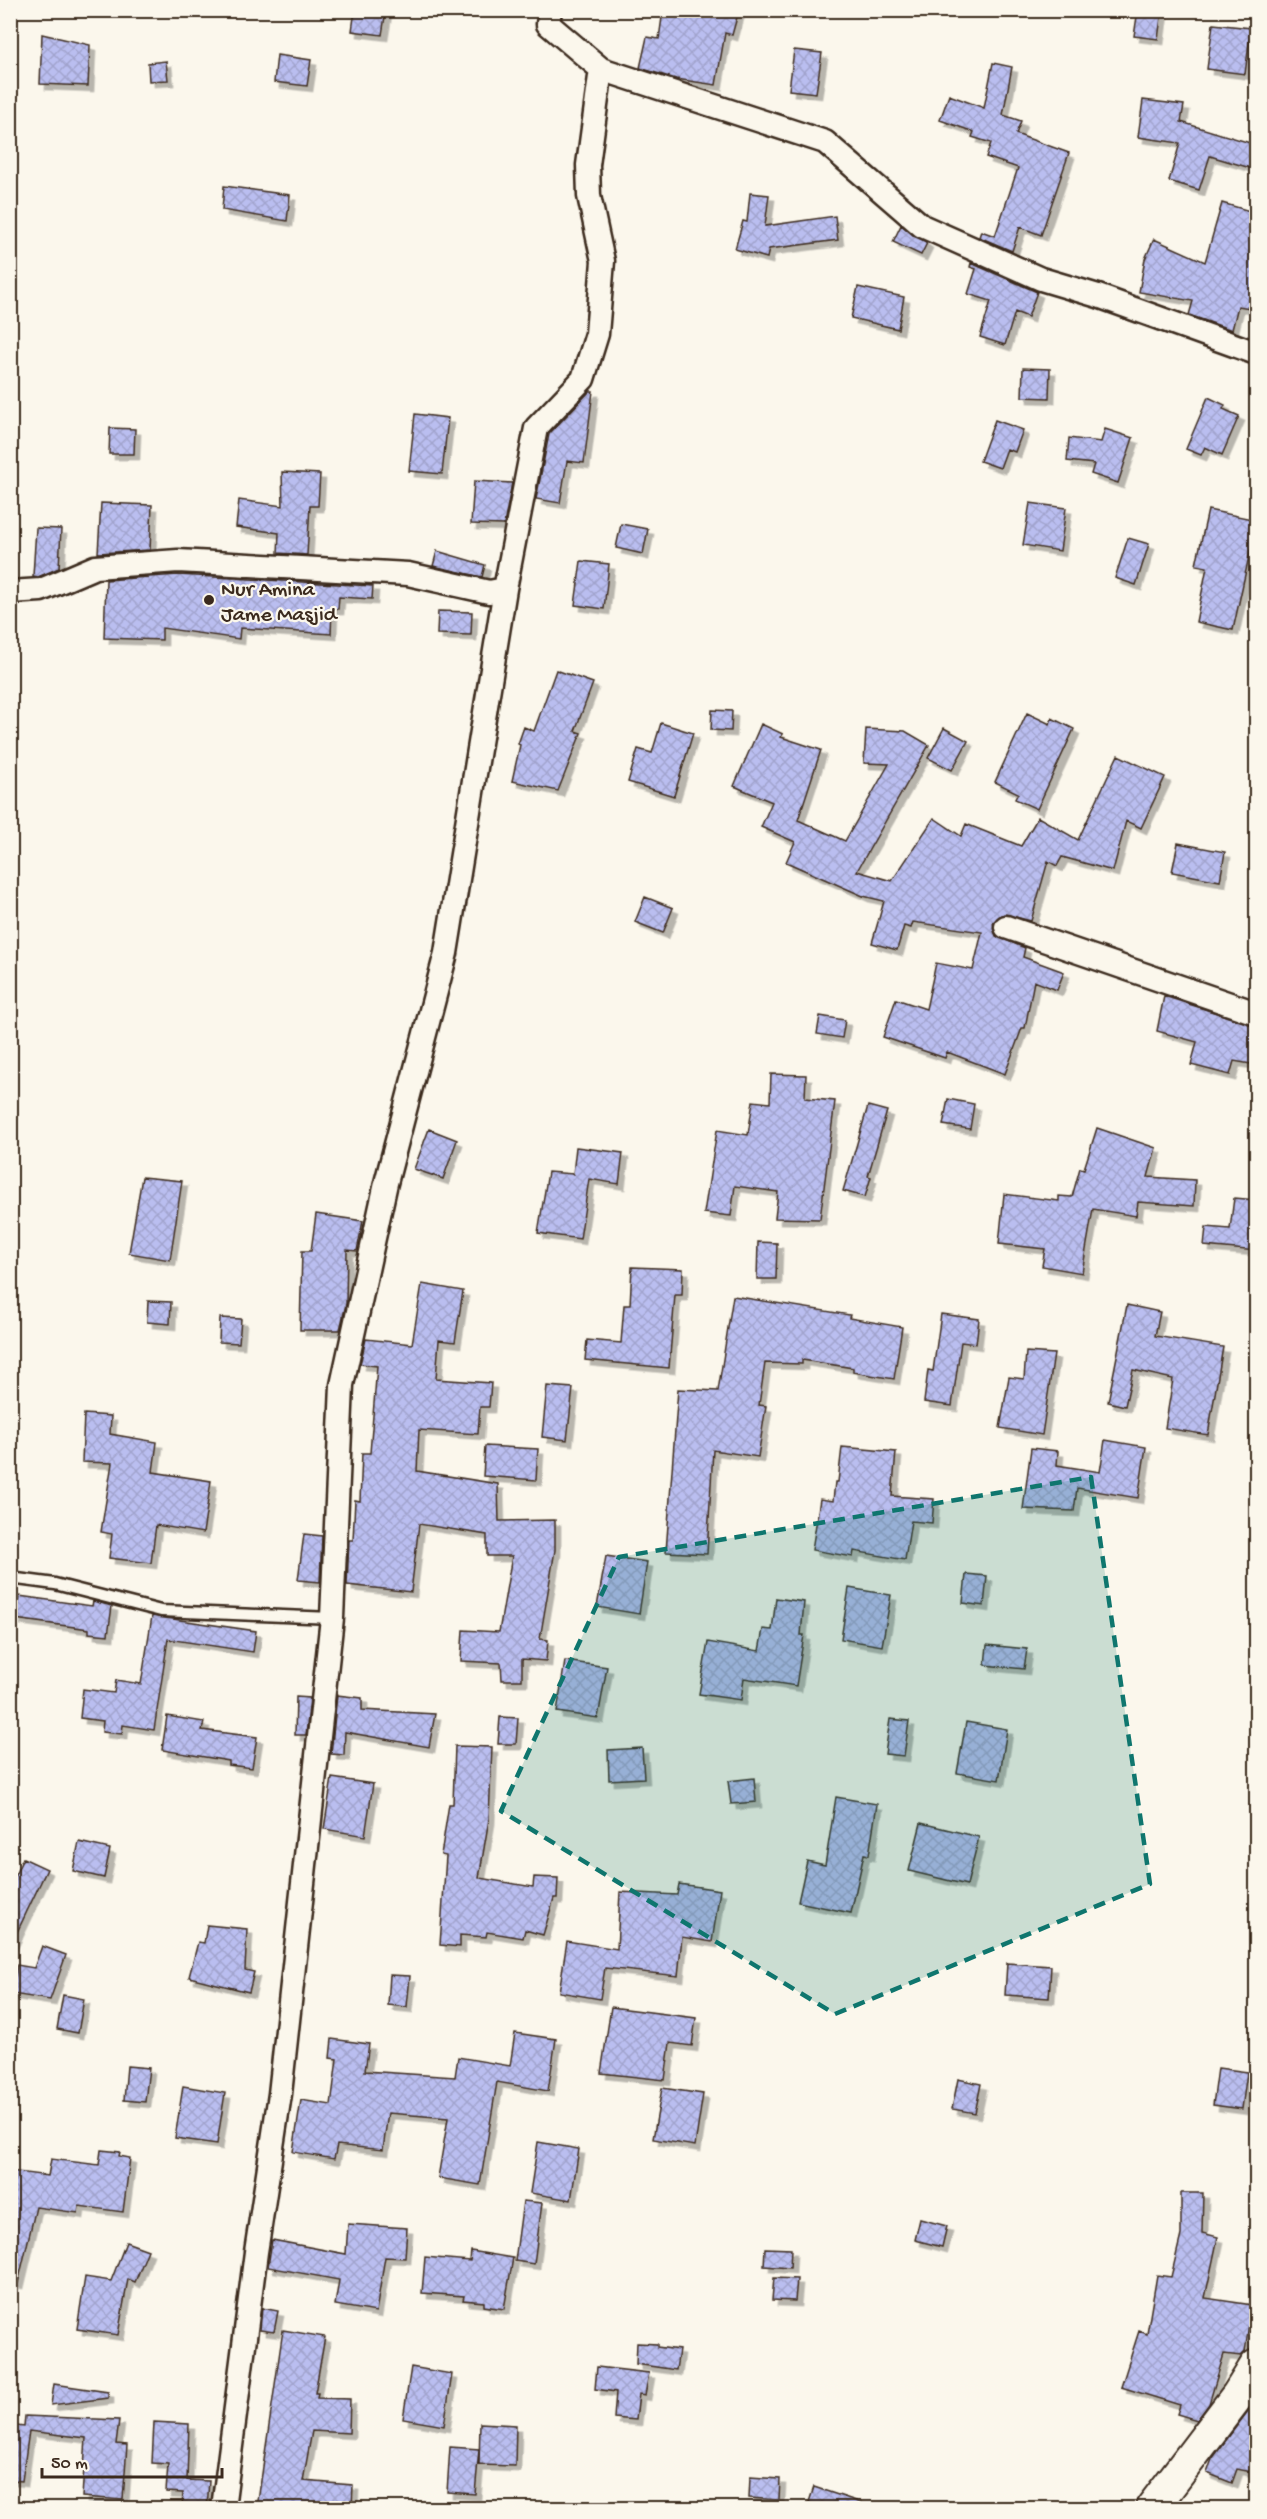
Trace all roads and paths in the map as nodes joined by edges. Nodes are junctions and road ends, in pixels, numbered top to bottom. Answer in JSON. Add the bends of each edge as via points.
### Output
{"nodes":[{"id":1,"x":550,"y":10,"type":"edge"},
{"id":2,"x":601,"y":69,"type":"junction"},
{"id":3,"x":1257,"y":353,"type":"edge"},
{"id":4,"x":505,"y":589,"type":"junction"},
{"id":5,"x":10,"y":592,"type":"edge"},
{"id":6,"x":1006,"y":927,"type":"dead end"},
{"id":7,"x":1257,"y":1012,"type":"edge"},
{"id":8,"x":10,"y":1578,"type":"edge"},
{"id":9,"x":332,"y":1618,"type":"junction"},
{"id":10,"x":1257,"y":2366,"type":"edge"},
{"id":11,"x":223,"y":2508,"type":"edge"},
{"id":12,"x":1152,"y":2508,"type":"edge"}],
"edges":[{"from":1,"to":2,"type":"street","via":[[548,24]]},
{"from":2,"to":3,"type":"street","via":[[825,142],[922,226],[1041,279]]},
{"from":2,"to":4,"type":"street","via":[[588,165],[589,196],[603,261],[597,334],[583,379],[536,428]]},
{"from":4,"to":5,"type":"street","via":[[489,592],[408,574],[178,561],[95,567],[41,590]]},
{"from":4,"to":9,"type":"street","via":[[446,953],[386,1183],[342,1385]]},
{"from":6,"to":7,"type":"street"},
{"from":8,"to":9,"type":"lane","via":[[55,1584],[160,1611]]},
{"from":9,"to":11,"type":"street","via":[[280,2094]]},
{"from":10,"to":12,"type":"street"}]}
